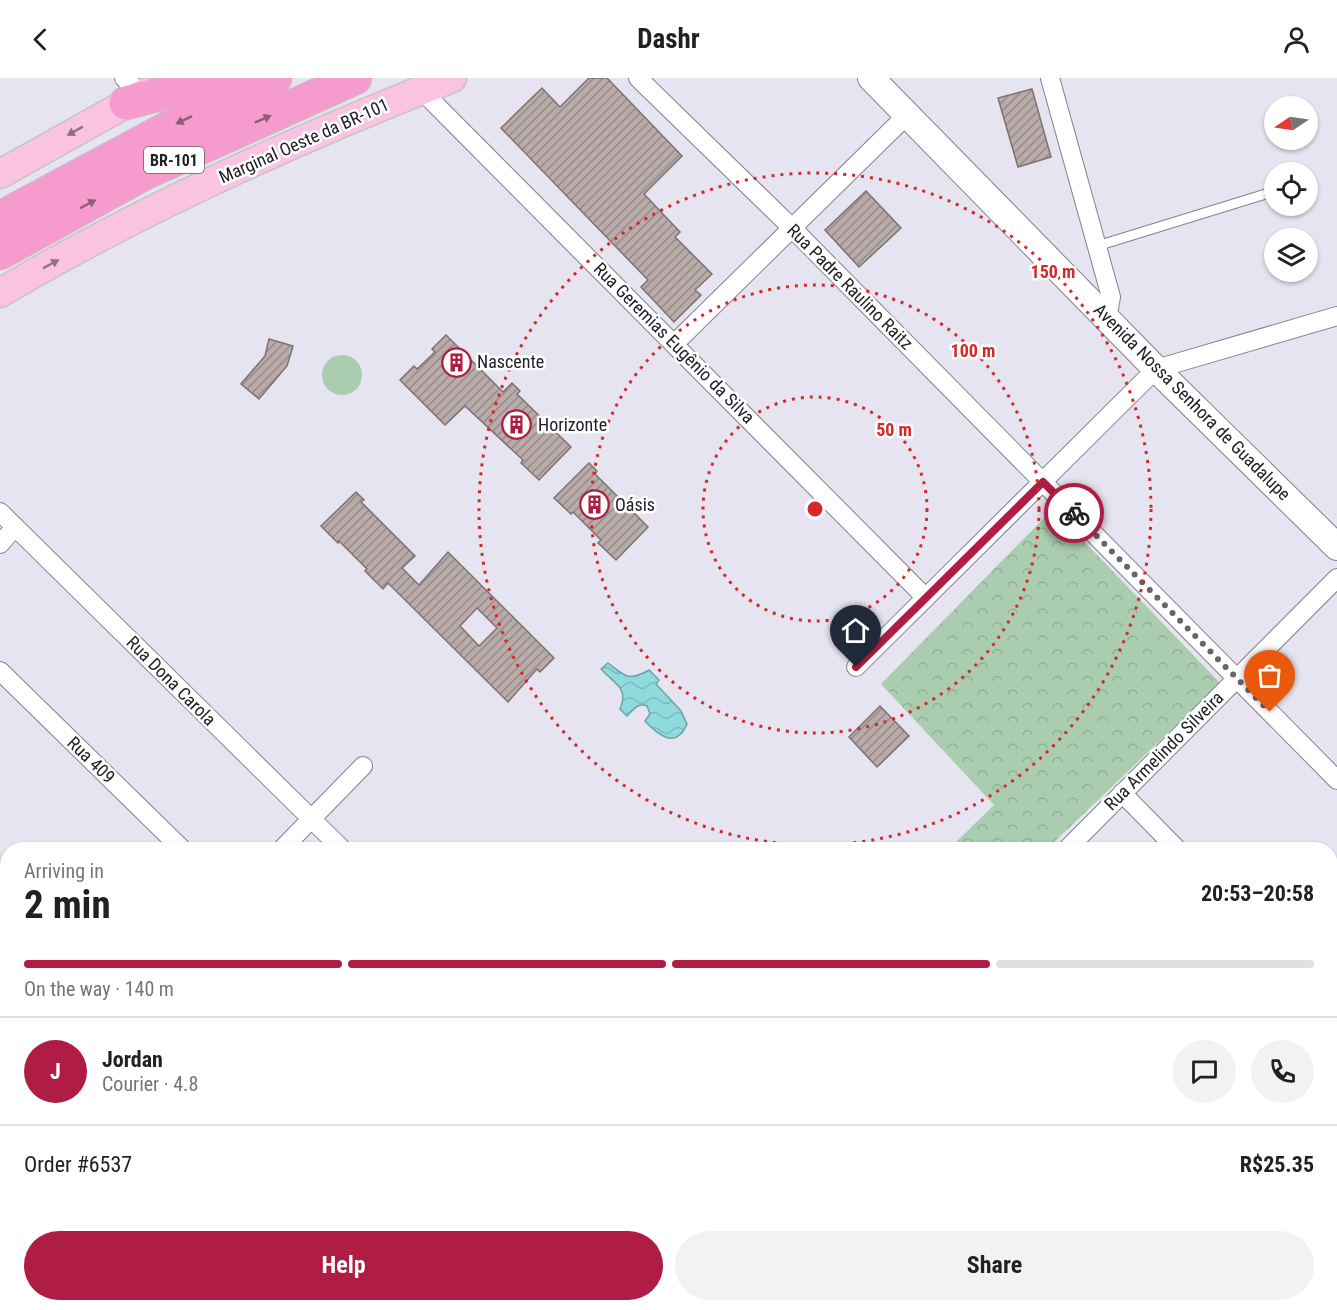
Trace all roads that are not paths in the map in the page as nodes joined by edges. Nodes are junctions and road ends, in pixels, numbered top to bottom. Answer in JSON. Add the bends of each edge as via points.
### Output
{"nodes":[{"id":1,"x":175,"y":78,"type":"edge"},
{"id":2,"x":220,"y":78,"type":"edge"},
{"id":3,"x":275,"y":78,"type":"edge"},
{"id":4,"x":355,"y":78,"type":"edge"},
{"id":5,"x":452,"y":78,"type":"edge"},
{"id":6,"x":638,"y":78,"type":"edge"},
{"id":7,"x":871,"y":78,"type":"edge"},
{"id":8,"x":1050,"y":78,"type":"edge"},
{"id":9,"x":421,"y":90,"type":"junction"},
{"id":10,"x":131,"y":92,"type":"edge"},
{"id":11,"x":907,"y":115,"type":"junction"},
{"id":12,"x":0,"y":173,"type":"edge"},
{"id":13,"x":1264,"y":195,"type":"edge"},
{"id":14,"x":0,"y":218,"type":"edge"},
{"id":15,"x":792,"y":228,"type":"junction"},
{"id":16,"x":1097,"y":246,"type":"junction"},
{"id":17,"x":0,"y":253,"type":"edge"},
{"id":18,"x":0,"y":293,"type":"edge"},
{"id":19,"x":1104,"y":316,"type":"junction"},
{"id":20,"x":1336,"y":318,"type":"edge"},
{"id":21,"x":674,"y":344,"type":"junction"},
{"id":22,"x":1156,"y":369,"type":"junction"},
{"id":23,"x":1043,"y":482,"type":"junction"},
{"id":24,"x":0,"y":512,"type":"edge"},
{"id":25,"x":15,"y":527,"type":"junction"},
{"id":26,"x":0,"y":544,"type":"edge"},
{"id":27,"x":1337,"y":547,"type":"edge"},
{"id":28,"x":1337,"y":578,"type":"edge"},
{"id":29,"x":926,"y":598,"type":"junction"},
{"id":30,"x":856,"y":667,"type":"dead end"},
{"id":31,"x":0,"y":671,"type":"edge"},
{"id":32,"x":1237,"y":678,"type":"junction"},
{"id":33,"x":363,"y":766,"type":"dead end"},
{"id":34,"x":1337,"y":780,"type":"edge"},
{"id":35,"x":1122,"y":793,"type":"junction"},
{"id":36,"x":312,"y":819,"type":"junction"},
{"id":37,"x":175,"y":842,"type":"edge"},
{"id":38,"x":289,"y":842,"type":"edge"},
{"id":39,"x":335,"y":842,"type":"edge"},
{"id":40,"x":1074,"y":842,"type":"edge"},
{"id":41,"x":1170,"y":842,"type":"edge"}],
"edges":[{"from":1,"to":10,"type":"main road"},
{"from":2,"to":10,"type":"highway"},
{"from":3,"to":14,"type":"highway","number":"BR-101","one_way":true,"via":[[170,127]]},
{"from":17,"to":4,"type":"highway","number":"BR-101","one_way":true,"via":[[146,173]]},
{"from":5,"to":9,"type":"main road","name":"Marginal Oeste da BR-101"},
{"from":6,"to":15,"type":"street","name":"Rua Padre Raulino Raitz"},
{"from":7,"to":11,"type":"street","name":"Avenida Nossa Senhora de Guadalupe"},
{"from":8,"to":16,"type":"street"},
{"from":18,"to":9,"type":"main road","name":"Marginal Oeste da BR-101","one_way":true,"via":[[165,204]]},
{"from":9,"to":21,"type":"street","name":"Rua Geremias Eugênio da Silva"},
{"from":10,"to":12,"type":"main road","one_way":true},
{"from":11,"to":15,"type":"street"},
{"from":11,"to":19,"type":"street","name":"Avenida Nossa Senhora de Guadalupe"},
{"from":13,"to":16,"type":"lane"},
{"from":15,"to":21,"type":"street"},
{"from":15,"to":23,"type":"street","name":"Rua Padre Raulino Raitz"},
{"from":16,"to":19,"type":"street","via":[[1111,297]]},
{"from":19,"to":22,"type":"street","name":"Avenida Nossa Senhora de Guadalupe"},
{"from":20,"to":22,"type":"street"},
{"from":21,"to":29,"type":"street","name":"Rua Geremias Eugênio da Silva"},
{"from":22,"to":23,"type":"street"},
{"from":22,"to":27,"type":"street","name":"Avenida Nossa Senhora de Guadalupe"},
{"from":23,"to":29,"type":"street"},
{"from":23,"to":32,"type":"street","name":"Rua Padre Raulino Raitz"},
{"from":24,"to":25,"type":"street","name":"Rua Dona Carola"},
{"from":25,"to":26,"type":"street"},
{"from":25,"to":36,"type":"street","name":"Rua Dona Carola"},
{"from":28,"to":32,"type":"street","name":"Rua Armelindo Silveira"},
{"from":29,"to":30,"type":"street"},
{"from":31,"to":37,"type":"street","name":"Rua 409"},
{"from":32,"to":34,"type":"street","name":"Rua Padre Raulino Raitz"},
{"from":32,"to":35,"type":"street","name":"Rua Armelindo Silveira"},
{"from":33,"to":36,"type":"street"},
{"from":35,"to":40,"type":"street","name":"Rua Armelindo Silveira"},
{"from":35,"to":41,"type":"street"},
{"from":36,"to":38,"type":"street"},
{"from":36,"to":39,"type":"street","name":"Rua Dona Carola"}]}
